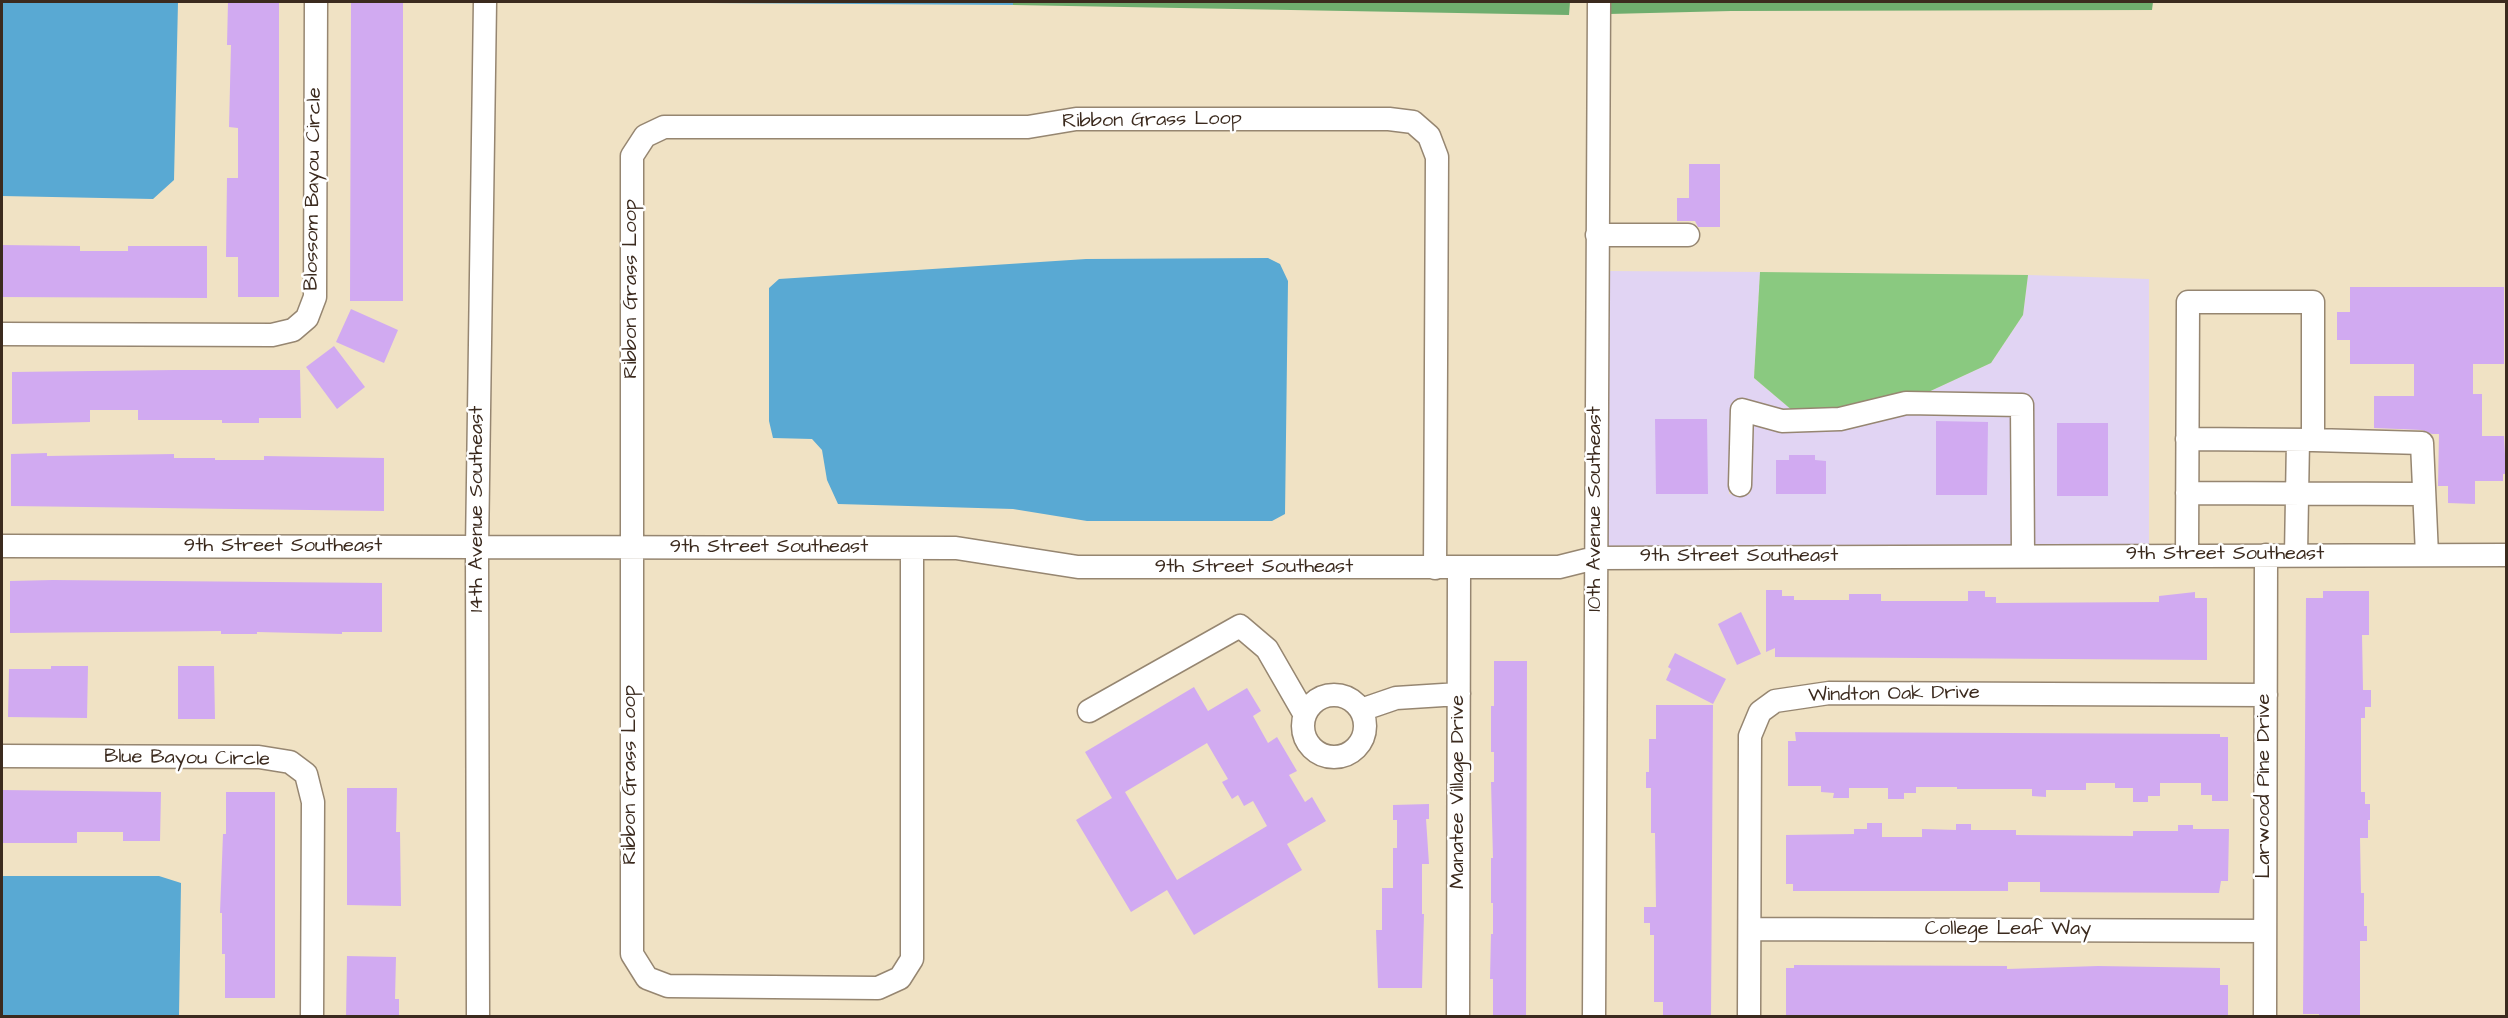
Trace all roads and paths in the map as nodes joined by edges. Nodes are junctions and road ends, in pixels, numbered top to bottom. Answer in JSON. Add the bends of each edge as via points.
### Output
{"nodes":[{"id":1,"x":316,"y":2,"type":"edge"},
{"id":2,"x":485,"y":2,"type":"edge"},
{"id":3,"x":1599,"y":2,"type":"edge"},
{"id":4,"x":1597,"y":235,"type":"junction"},
{"id":5,"x":1688,"y":235,"type":"dead end"},
{"id":6,"x":2,"y":334,"type":"edge"},
{"id":7,"x":2187,"y":439,"type":"junction"},
{"id":8,"x":2305,"y":440,"type":"junction"},
{"id":9,"x":1740,"y":485,"type":"dead end"},
{"id":10,"x":2187,"y":493,"type":"junction"},
{"id":11,"x":2424,"y":494,"type":"junction"},
{"id":12,"x":2297,"y":495,"type":"junction"},
{"id":13,"x":2,"y":546,"type":"edge"},
{"id":14,"x":477,"y":548,"type":"junction"},
{"id":15,"x":631,"y":548,"type":"junction"},
{"id":16,"x":912,"y":549,"type":"junction"},
{"id":17,"x":2023,"y":555,"type":"junction"},
{"id":18,"x":2187,"y":555,"type":"junction"},
{"id":19,"x":2266,"y":555,"type":"junction"},
{"id":20,"x":2296,"y":555,"type":"junction"},
{"id":21,"x":2427,"y":555,"type":"junction"},
{"id":22,"x":2506,"y":555,"type":"edge"},
{"id":23,"x":1595,"y":558,"type":"junction"},
{"id":24,"x":1459,"y":567,"type":"junction"},
{"id":25,"x":1435,"y":568,"type":"junction"},
{"id":26,"x":1459,"y":694,"type":"junction"},
{"id":27,"x":2266,"y":695,"type":"junction"},
{"id":28,"x":1361,"y":710,"type":"junction"},
{"id":29,"x":1089,"y":711,"type":"dead end"},
{"id":30,"x":1305,"y":715,"type":"junction"},
{"id":31,"x":2,"y":756,"type":"edge"},
{"id":32,"x":1751,"y":929,"type":"junction"},
{"id":33,"x":2265,"y":930,"type":"junction"},
{"id":34,"x":312,"y":1017,"type":"edge"},
{"id":35,"x":478,"y":1017,"type":"edge"},
{"id":36,"x":1458,"y":1017,"type":"edge"},
{"id":37,"x":1594,"y":1017,"type":"edge"},
{"id":38,"x":1749,"y":1017,"type":"edge"},
{"id":39,"x":2265,"y":1017,"type":"edge"}],
"edges":[{"from":1,"to":6,"type":"street","name":"Blossom Bayou Circle","via":[[315,297],[307,318],[293,330],[272,335]]},
{"from":2,"to":14,"type":"street","name":"14th Avenue Southeast"},
{"from":3,"to":4,"type":"street","name":"10th Avenue Southeast"},
{"from":4,"to":5,"type":"street"},
{"from":4,"to":23,"type":"street","name":"10th Avenue Southeast"},
{"from":7,"to":8,"type":"street"},
{"from":7,"to":8,"type":"street","via":[[2188,302],[2313,302]]},
{"from":7,"to":10,"type":"street"},
{"from":8,"to":11,"type":"street","via":[[2422,443]]},
{"from":8,"to":12,"type":"street"},
{"from":9,"to":17,"type":"street","via":[[1742,411],[1782,421],[1840,419],[1906,403],[2022,405]]},
{"from":10,"to":12,"type":"street"},
{"from":10,"to":18,"type":"street"},
{"from":11,"to":12,"type":"street"},
{"from":11,"to":21,"type":"street"},
{"from":12,"to":20,"type":"street"},
{"from":13,"to":14,"type":"street","name":"9th Street Southeast"},
{"from":14,"to":15,"type":"street","name":"9th Street Southeast"},
{"from":14,"to":35,"type":"street","name":"14th Avenue Southeast"},
{"from":15,"to":16,"type":"street","name":"9th Street Southeast"},
{"from":15,"to":16,"type":"street","name":"Ribbon Grass Loop","via":[[632,954],[647,978],[668,986],[878,988],[900,978],[912,959]]},
{"from":15,"to":25,"type":"street","name":"Ribbon Grass Loop","via":[[632,156],[645,136],[664,127],[1028,127],[1076,119],[1389,119],[1413,122],[1429,136],[1437,157]]},
{"from":16,"to":25,"type":"street","name":"9th Street Southeast","via":[[956,548],[1078,567]]},
{"from":17,"to":18,"type":"street","name":"9th Street Southeast"},
{"from":17,"to":23,"type":"street","name":"9th Street Southeast"},
{"from":18,"to":19,"type":"street","name":"9th Street Southeast"},
{"from":19,"to":20,"type":"street","name":"9th Street Southeast"},
{"from":19,"to":27,"type":"street","name":"Larwood Pine Drive"},
{"from":20,"to":21,"type":"street","name":"9th Street Southeast"},
{"from":21,"to":22,"type":"street","name":"9th Street Southeast"},
{"from":23,"to":24,"type":"street","name":"9th Street Southeast","via":[[1559,567]]},
{"from":23,"to":37,"type":"street","name":"10th Avenue Southeast"},
{"from":24,"to":25,"type":"street","name":"9th Street Southeast"},
{"from":24,"to":26,"type":"street","name":"Manatee Village Drive"},
{"from":26,"to":28,"type":"street","via":[[1396,698]]},
{"from":26,"to":36,"type":"street","name":"Manatee Village Drive"},
{"from":27,"to":32,"type":"street","name":"Windton Oak Drive","via":[[1829,693],[1776,701],[1760,712],[1750,736]]},
{"from":27,"to":33,"type":"street","name":"Larwood Pine Drive"},
{"from":28,"to":30,"type":"street","via":[[1346,697],[1336,695],[1318,700]]},
{"from":28,"to":30,"type":"street","via":[[1365,719],[1362,740],[1347,754],[1337,757],[1317,752],[1310,745],[1303,725]]},
{"from":29,"to":30,"type":"street","via":[[1240,626],[1267,649]]},
{"from":31,"to":34,"type":"street","name":"Blue Bayou Circle","via":[[259,757],[290,762],[306,774],[313,802]]},
{"from":32,"to":33,"type":"street","name":"College Leaf Way"},
{"from":32,"to":38,"type":"street","name":"Windton Oak Drive"},
{"from":33,"to":39,"type":"street","name":"Larwood Pine Drive"}]}
